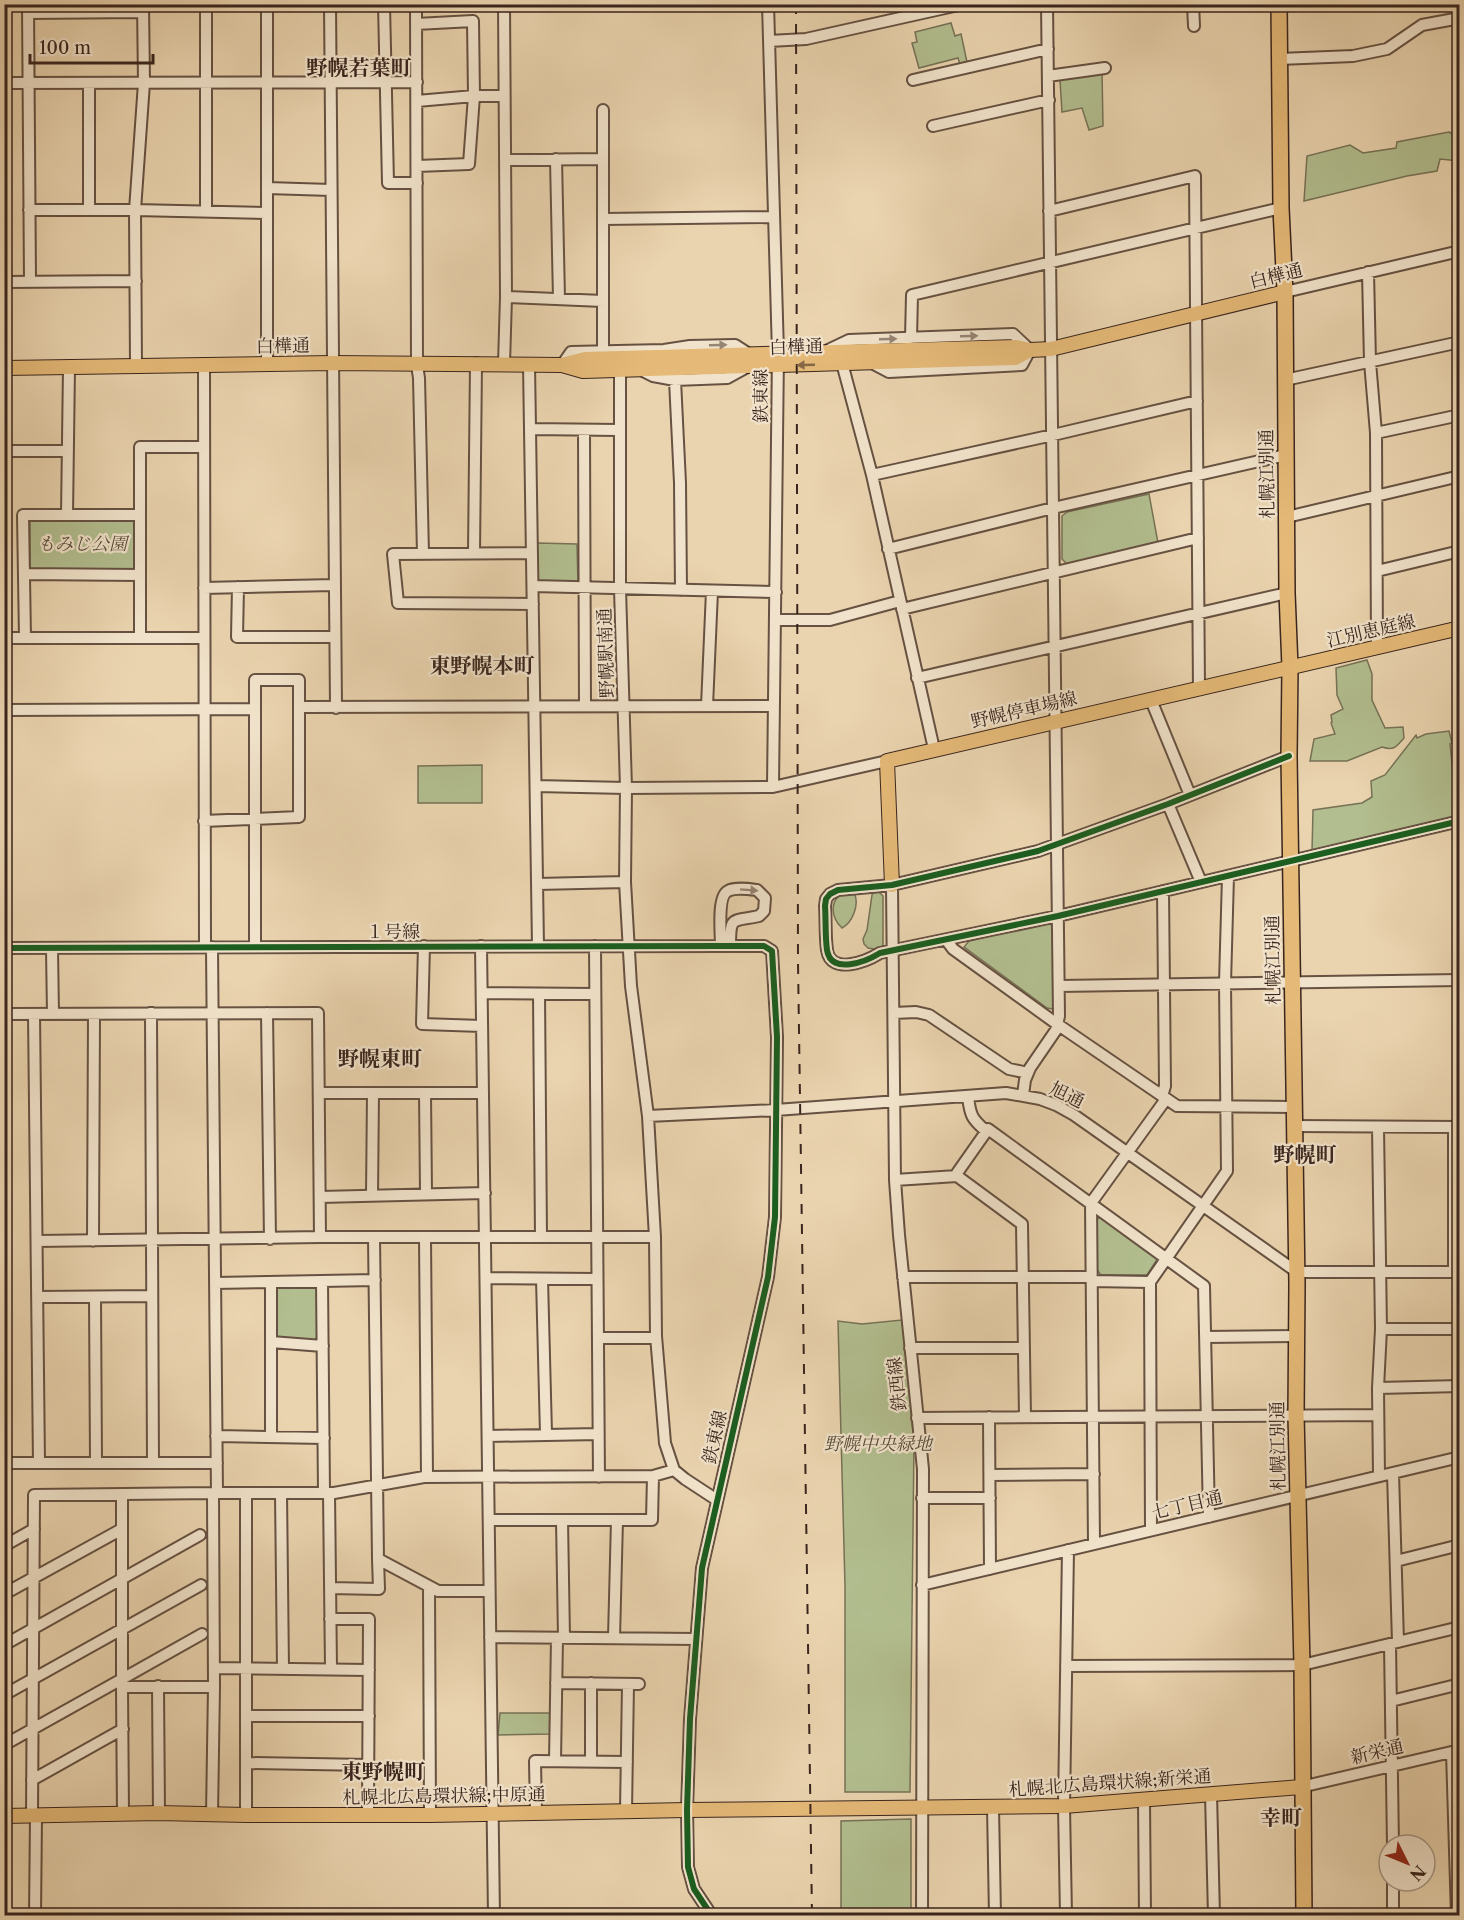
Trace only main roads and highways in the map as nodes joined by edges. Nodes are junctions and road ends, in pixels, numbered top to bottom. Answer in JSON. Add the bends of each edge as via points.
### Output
{"nodes":[{"id":1,"x":1278,"y":4,"type":"edge"},
{"id":2,"x":1285,"y":292,"type":"junction"},
{"id":3,"x":1030,"y":350,"type":"junction"},
{"id":4,"x":778,"y":359,"type":"junction"},
{"id":5,"x":748,"y":360,"type":"junction"},
{"id":6,"x":620,"y":364,"type":"junction"},
{"id":7,"x":4,"y":368,"type":"edge"},
{"id":8,"x":1460,"y":628,"type":"edge"},
{"id":9,"x":1290,"y":668,"type":"junction"},
{"id":10,"x":892,"y":885,"type":"road end"},
{"id":11,"x":1301,"y":1787,"type":"junction"},
{"id":12,"x":921,"y":1808,"type":"joint"},
{"id":13,"x":4,"y":1816,"type":"edge"},
{"id":14,"x":1304,"y":1916,"type":"edge"}],
"edges":[{"from":1,"to":2,"type":"highway","name":"札幌江別通"},
{"from":2,"to":3,"type":"main road","name":"白樺通","via":[[1052,349]]},
{"from":2,"to":9,"type":"highway","name":"札幌江別通"},
{"from":3,"to":4,"type":"main road","name":"白樺通","via":[[1016,347],[825,352]]},
{"from":3,"to":4,"type":"main road","name":"白樺通","one_way":true,"via":[[1015,358],[842,363]]},
{"from":4,"to":5,"type":"main road","name":"白樺通"},
{"from":5,"to":6,"type":"main road","name":"白樺通"},
{"from":5,"to":6,"type":"main road","name":"白樺通","via":[[641,370]]},
{"from":6,"to":7,"type":"main road","name":"白樺通","via":[[585,359],[562,365],[332,363]]},
{"from":8,"to":9,"type":"main road","name":"江別恵庭線"},
{"from":9,"to":10,"type":"main road","name":"野幌停車場線","via":[[887,761]]},
{"from":9,"to":11,"type":"highway","name":"札幌江別通"},
{"from":11,"to":12,"type":"main road","name":"札幌北広島環状線;新栄通","via":[[1064,1806]]},
{"from":11,"to":14,"type":"highway","name":"札幌江別通"},
{"from":12,"to":13,"type":"main road","name":"札幌北広島環状線;中原通"}]}
